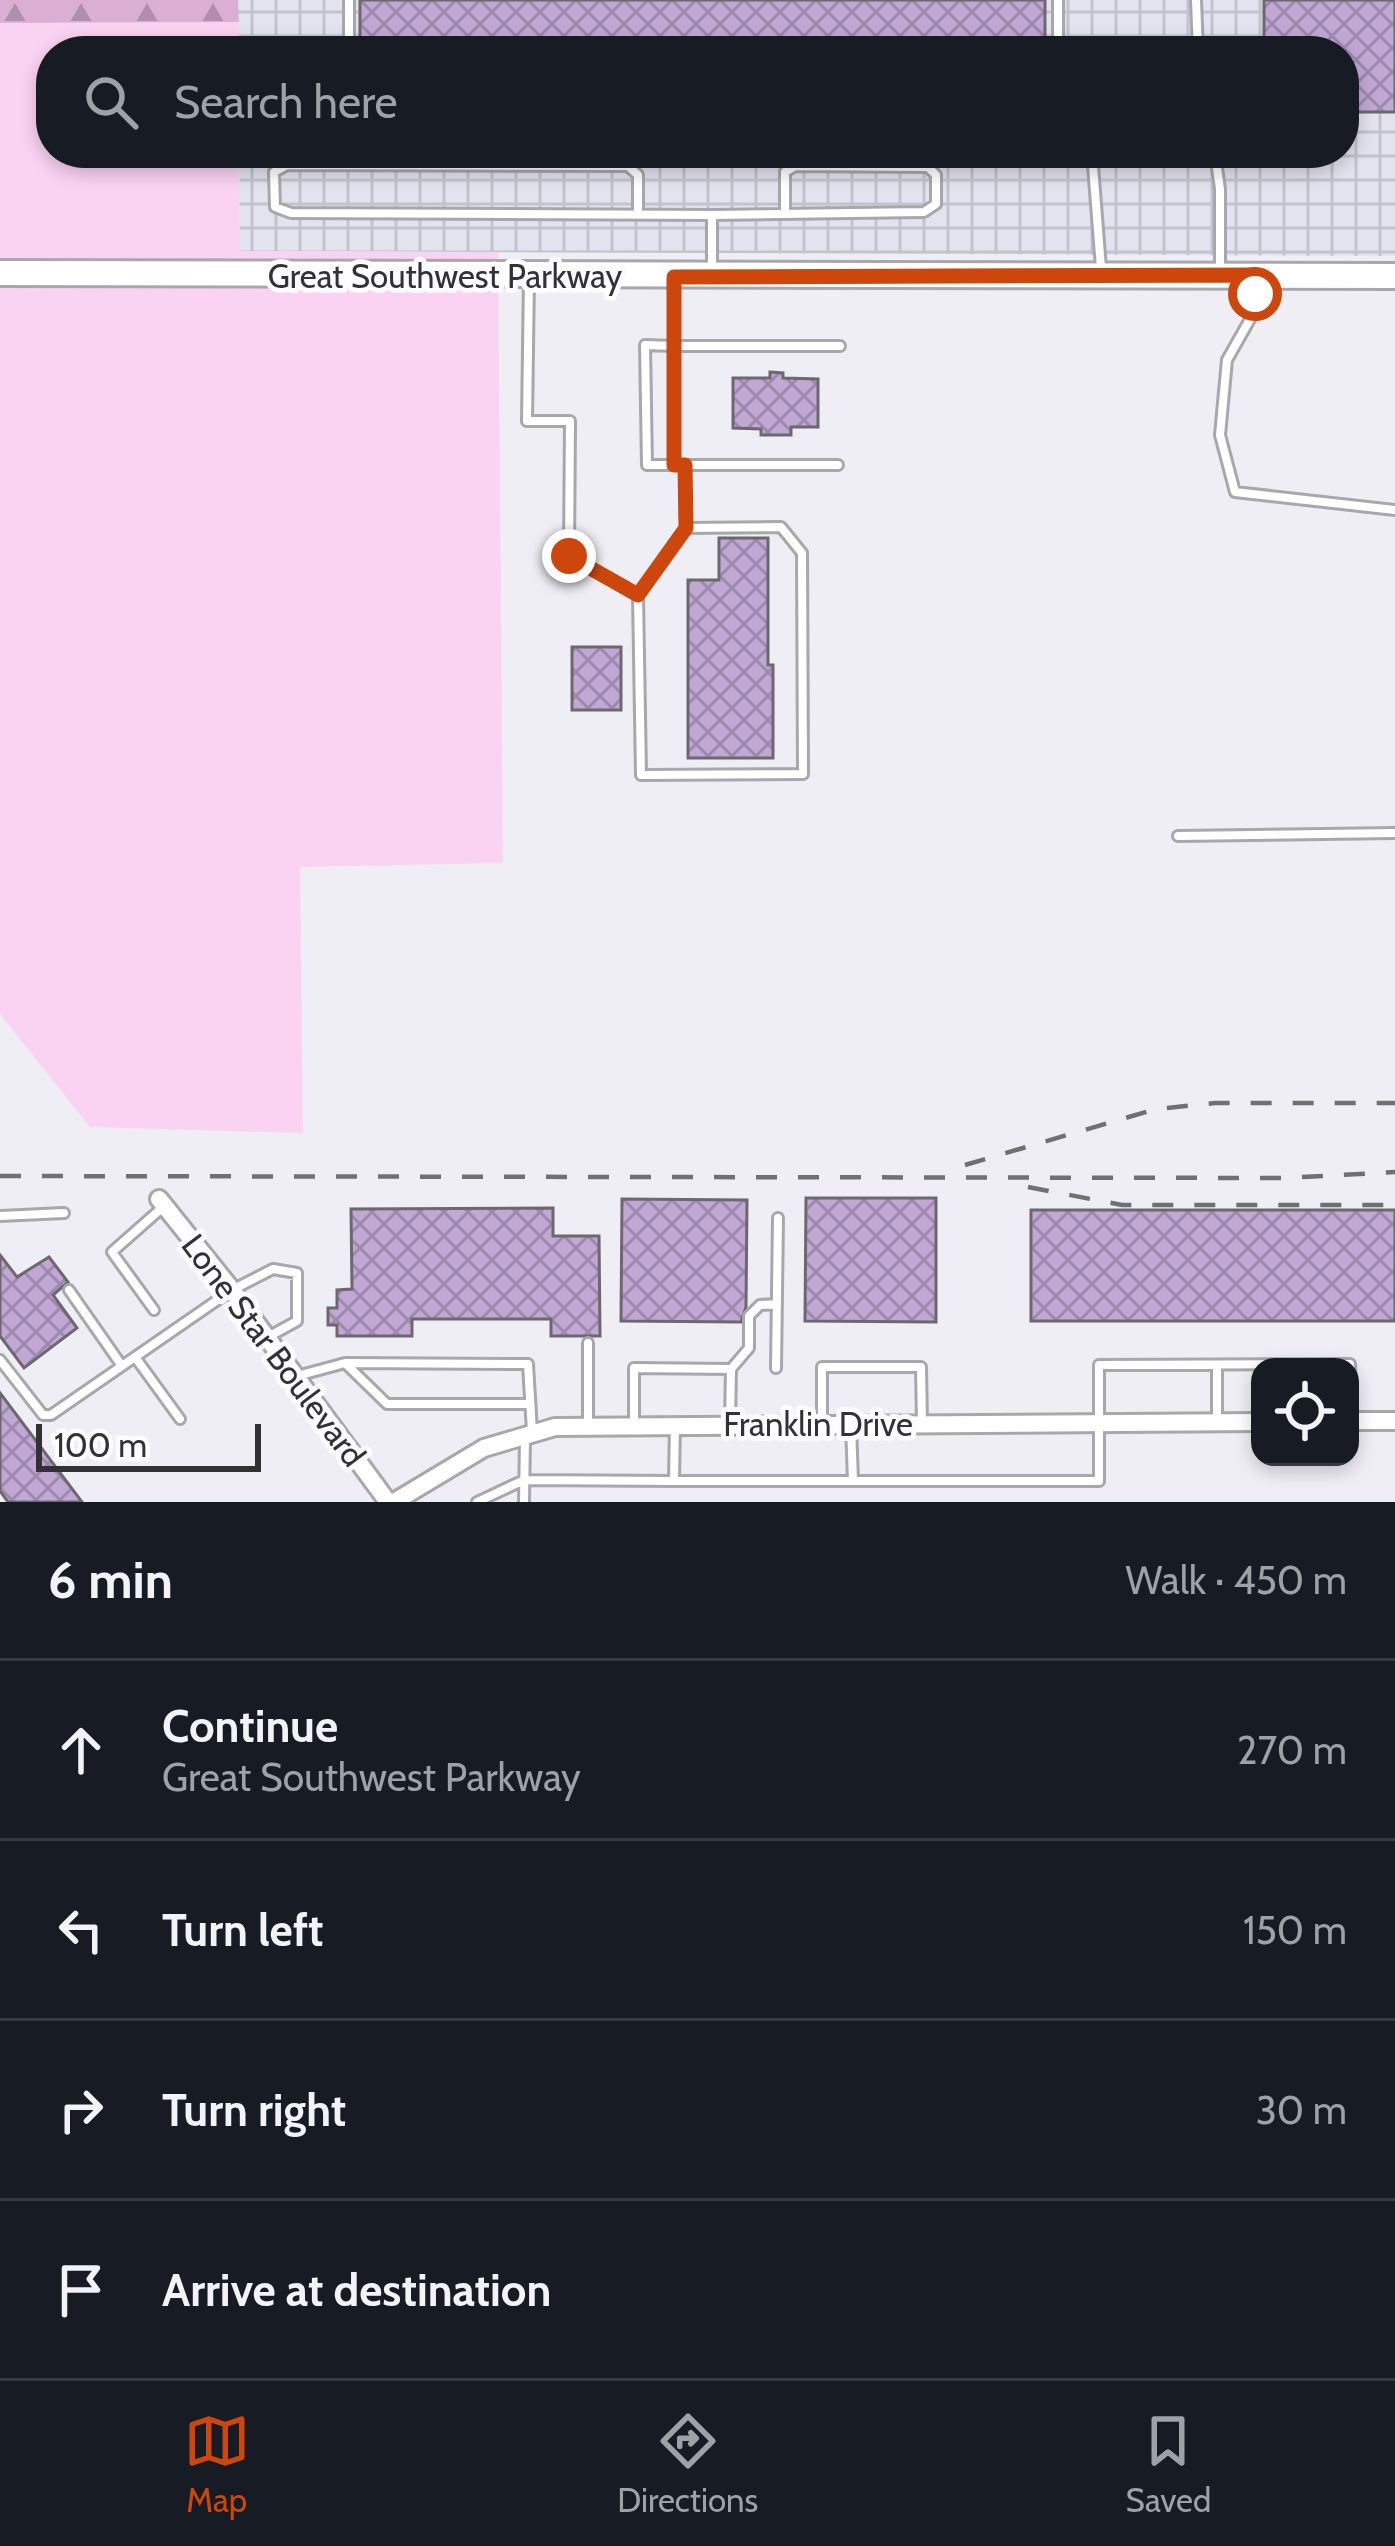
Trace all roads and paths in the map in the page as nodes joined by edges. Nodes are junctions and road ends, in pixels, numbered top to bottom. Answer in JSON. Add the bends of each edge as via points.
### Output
{"nodes":[{"id":1,"x":349,"y":0,"type":"edge"},
{"id":2,"x":1058,"y":0,"type":"edge"},
{"id":3,"x":1196,"y":0,"type":"edge"},
{"id":4,"x":349,"y":36,"type":"edge"},
{"id":5,"x":1058,"y":36,"type":"edge"},
{"id":6,"x":1197,"y":36,"type":"edge"},
{"id":7,"x":281,"y":168,"type":"edge"},
{"id":8,"x":630,"y":168,"type":"edge"},
{"id":9,"x":792,"y":168,"type":"edge"},
{"id":10,"x":930,"y":168,"type":"edge"},
{"id":11,"x":1093,"y":168,"type":"edge"},
{"id":12,"x":1217,"y":168,"type":"edge"},
{"id":13,"x":785,"y":212,"type":"junction"},
{"id":14,"x":638,"y":214,"type":"junction"},
{"id":15,"x":712,"y":214,"type":"junction"},
{"id":16,"x":0,"y":273,"type":"edge"},
{"id":17,"x":1102,"y":275,"type":"junction"},
{"id":18,"x":1220,"y":275,"type":"junction"},
{"id":19,"x":1258,"y":275,"type":"junction"},
{"id":20,"x":1395,"y":275,"type":"edge"},
{"id":21,"x":529,"y":277,"type":"junction"},
{"id":22,"x":674,"y":277,"type":"junction"},
{"id":23,"x":712,"y":277,"type":"junction"},
{"id":24,"x":674,"y":346,"type":"junction"},
{"id":25,"x":840,"y":346,"type":"dead end"},
{"id":26,"x":674,"y":465,"type":"junction"},
{"id":27,"x":685,"y":465,"type":"junction"},
{"id":28,"x":838,"y":465,"type":"dead end"},
{"id":29,"x":1395,"y":511,"type":"edge"},
{"id":30,"x":686,"y":528,"type":"junction"},
{"id":31,"x":638,"y":595,"type":"junction"},
{"id":32,"x":1395,"y":833,"type":"edge"},
{"id":33,"x":1178,"y":836,"type":"dead end"},
{"id":34,"x":162,"y":1203,"type":"joint"},
{"id":35,"x":64,"y":1213,"type":"dead end"},
{"id":36,"x":0,"y":1216,"type":"edge"},
{"id":37,"x":778,"y":1217,"type":"dead end"},
{"id":38,"x":69,"y":1290,"type":"dead end"},
{"id":39,"x":232,"y":1290,"type":"junction"},
{"id":40,"x":777,"y":1304,"type":"junction"},
{"id":41,"x":154,"y":1310,"type":"dead end"},
{"id":42,"x":267,"y":1338,"type":"junction"},
{"id":43,"x":588,"y":1343,"type":"dead end"},
{"id":44,"x":135,"y":1357,"type":"junction"},
{"id":45,"x":0,"y":1360,"type":"edge"},
{"id":46,"x":345,"y":1364,"type":"junction"},
{"id":47,"x":1217,"y":1365,"type":"junction"},
{"id":48,"x":1251,"y":1365,"type":"edge"},
{"id":49,"x":122,"y":1366,"type":"junction"},
{"id":50,"x":776,"y":1368,"type":"dead end"},
{"id":51,"x":731,"y":1369,"type":"junction"},
{"id":52,"x":295,"y":1376,"type":"junction"},
{"id":53,"x":528,"y":1404,"type":"junction"},
{"id":54,"x":181,"y":1419,"type":"dead end"},
{"id":55,"x":1395,"y":1420,"type":"edge"},
{"id":56,"x":1359,"y":1421,"type":"edge"},
{"id":57,"x":1217,"y":1422,"type":"junction"},
{"id":58,"x":1251,"y":1422,"type":"edge"},
{"id":59,"x":1099,"y":1423,"type":"junction"},
{"id":60,"x":634,"y":1424,"type":"junction"},
{"id":61,"x":675,"y":1424,"type":"junction"},
{"id":62,"x":730,"y":1424,"type":"junction"},
{"id":63,"x":823,"y":1424,"type":"junction"},
{"id":64,"x":851,"y":1424,"type":"junction"},
{"id":65,"x":922,"y":1424,"type":"junction"},
{"id":66,"x":588,"y":1425,"type":"junction"},
{"id":67,"x":529,"y":1433,"type":"junction"},
{"id":68,"x":524,"y":1480,"type":"junction"},
{"id":69,"x":674,"y":1480,"type":"junction"},
{"id":70,"x":854,"y":1480,"type":"junction"},
{"id":71,"x":391,"y":1502,"type":"edge"},
{"id":72,"x":477,"y":1502,"type":"edge"},
{"id":73,"x":524,"y":1502,"type":"edge"}],
"edges":[{"from":1,"to":4,"type":"lane"},
{"from":2,"to":5,"type":"lane"},
{"from":3,"to":6,"type":"lane"},
{"from":7,"to":14,"type":"lane","via":[[274,172],[275,207],[291,213]]},
{"from":8,"to":14,"type":"lane","via":[[638,175]]},
{"from":9,"to":13,"type":"lane"},
{"from":10,"to":13,"type":"lane","via":[[936,203],[924,212]]},
{"from":11,"to":17,"type":"lane"},
{"from":12,"to":18,"type":"lane"},
{"from":13,"to":15,"type":"lane"},
{"from":14,"to":15,"type":"lane"},
{"from":15,"to":23,"type":"lane"},
{"from":16,"to":21,"type":"street","name":"Great Southwest Parkway"},
{"from":17,"to":18,"type":"street","name":"Great Southwest Parkway"},
{"from":17,"to":23,"type":"street","name":"Great Southwest Parkway"},
{"from":18,"to":19,"type":"street","name":"Great Southwest Parkway"},
{"from":19,"to":20,"type":"street","name":"Great Southwest Parkway"},
{"from":19,"to":29,"type":"lane","via":[[1253,314],[1227,360],[1220,435],[1235,492]]},
{"from":21,"to":22,"type":"street","name":"Great Southwest Parkway"},
{"from":21,"to":31,"type":"lane","via":[[527,421],[570,421],[569,556]]},
{"from":22,"to":23,"type":"street","name":"Great Southwest Parkway"},
{"from":22,"to":24,"type":"lane"},
{"from":24,"to":25,"type":"lane"},
{"from":24,"to":26,"type":"lane"},
{"from":24,"to":26,"type":"lane","via":[[645,346],[647,465]]},
{"from":26,"to":27,"type":"lane"},
{"from":27,"to":28,"type":"lane"},
{"from":27,"to":30,"type":"lane"},
{"from":30,"to":31,"type":"lane"},
{"from":30,"to":31,"type":"lane","via":[[781,527],[802,553],[802,774],[641,775]]},
{"from":32,"to":33,"type":"lane"},
{"from":34,"to":39,"type":"street","name":"Lone Star Boulevard"},
{"from":34,"to":41,"type":"lane","via":[[112,1252]]},
{"from":35,"to":36,"type":"lane"},
{"from":37,"to":40,"type":"lane"},
{"from":38,"to":49,"type":"lane"},
{"from":39,"to":42,"type":"street","name":"Lone Star Boulevard"},
{"from":39,"to":42,"type":"lane","via":[[273,1269],[297,1273],[296,1322]]},
{"from":39,"to":44,"type":"lane"},
{"from":40,"to":50,"type":"lane"},
{"from":40,"to":51,"type":"lane","via":[[752,1312],[748,1348]]},
{"from":42,"to":52,"type":"street","name":"Lone Star Boulevard"},
{"from":43,"to":66,"type":"lane"},
{"from":44,"to":49,"type":"lane"},
{"from":44,"to":54,"type":"lane"},
{"from":45,"to":49,"type":"lane","via":[[43,1415]]},
{"from":46,"to":52,"type":"lane"},
{"from":46,"to":53,"type":"lane","via":[[387,1404]]},
{"from":46,"to":53,"type":"lane","via":[[528,1364]]},
{"from":47,"to":48,"type":"lane"},
{"from":47,"to":57,"type":"lane"},
{"from":47,"to":59,"type":"lane","via":[[1099,1365]]},
{"from":51,"to":60,"type":"lane","via":[[634,1368]]},
{"from":51,"to":62,"type":"lane"},
{"from":52,"to":71,"type":"street","name":"Lone Star Boulevard"},
{"from":53,"to":67,"type":"lane"},
{"from":55,"to":56,"type":"street"},
{"from":57,"to":58,"type":"street","name":"Franklin Drive"},
{"from":57,"to":59,"type":"street","name":"Franklin Drive"},
{"from":59,"to":65,"type":"street","name":"Franklin Drive"},
{"from":59,"to":70,"type":"lane","via":[[1099,1480]]},
{"from":60,"to":61,"type":"street","name":"Franklin Drive"},
{"from":60,"to":66,"type":"street","name":"Franklin Drive"},
{"from":61,"to":62,"type":"street","name":"Franklin Drive"},
{"from":61,"to":69,"type":"lane"},
{"from":62,"to":63,"type":"street","name":"Franklin Drive"},
{"from":63,"to":64,"type":"street","name":"Franklin Drive"},
{"from":63,"to":65,"type":"lane","via":[[823,1367],[921,1367]]},
{"from":64,"to":65,"type":"street","name":"Franklin Drive"},
{"from":64,"to":70,"type":"lane"},
{"from":66,"to":67,"type":"street","name":"Franklin Drive"},
{"from":67,"to":68,"type":"lane"},
{"from":67,"to":71,"type":"street","name":"Franklin Drive","via":[[484,1448]]},
{"from":68,"to":69,"type":"lane"},
{"from":68,"to":72,"type":"lane"},
{"from":68,"to":73,"type":"lane"},
{"from":69,"to":70,"type":"lane"}]}
